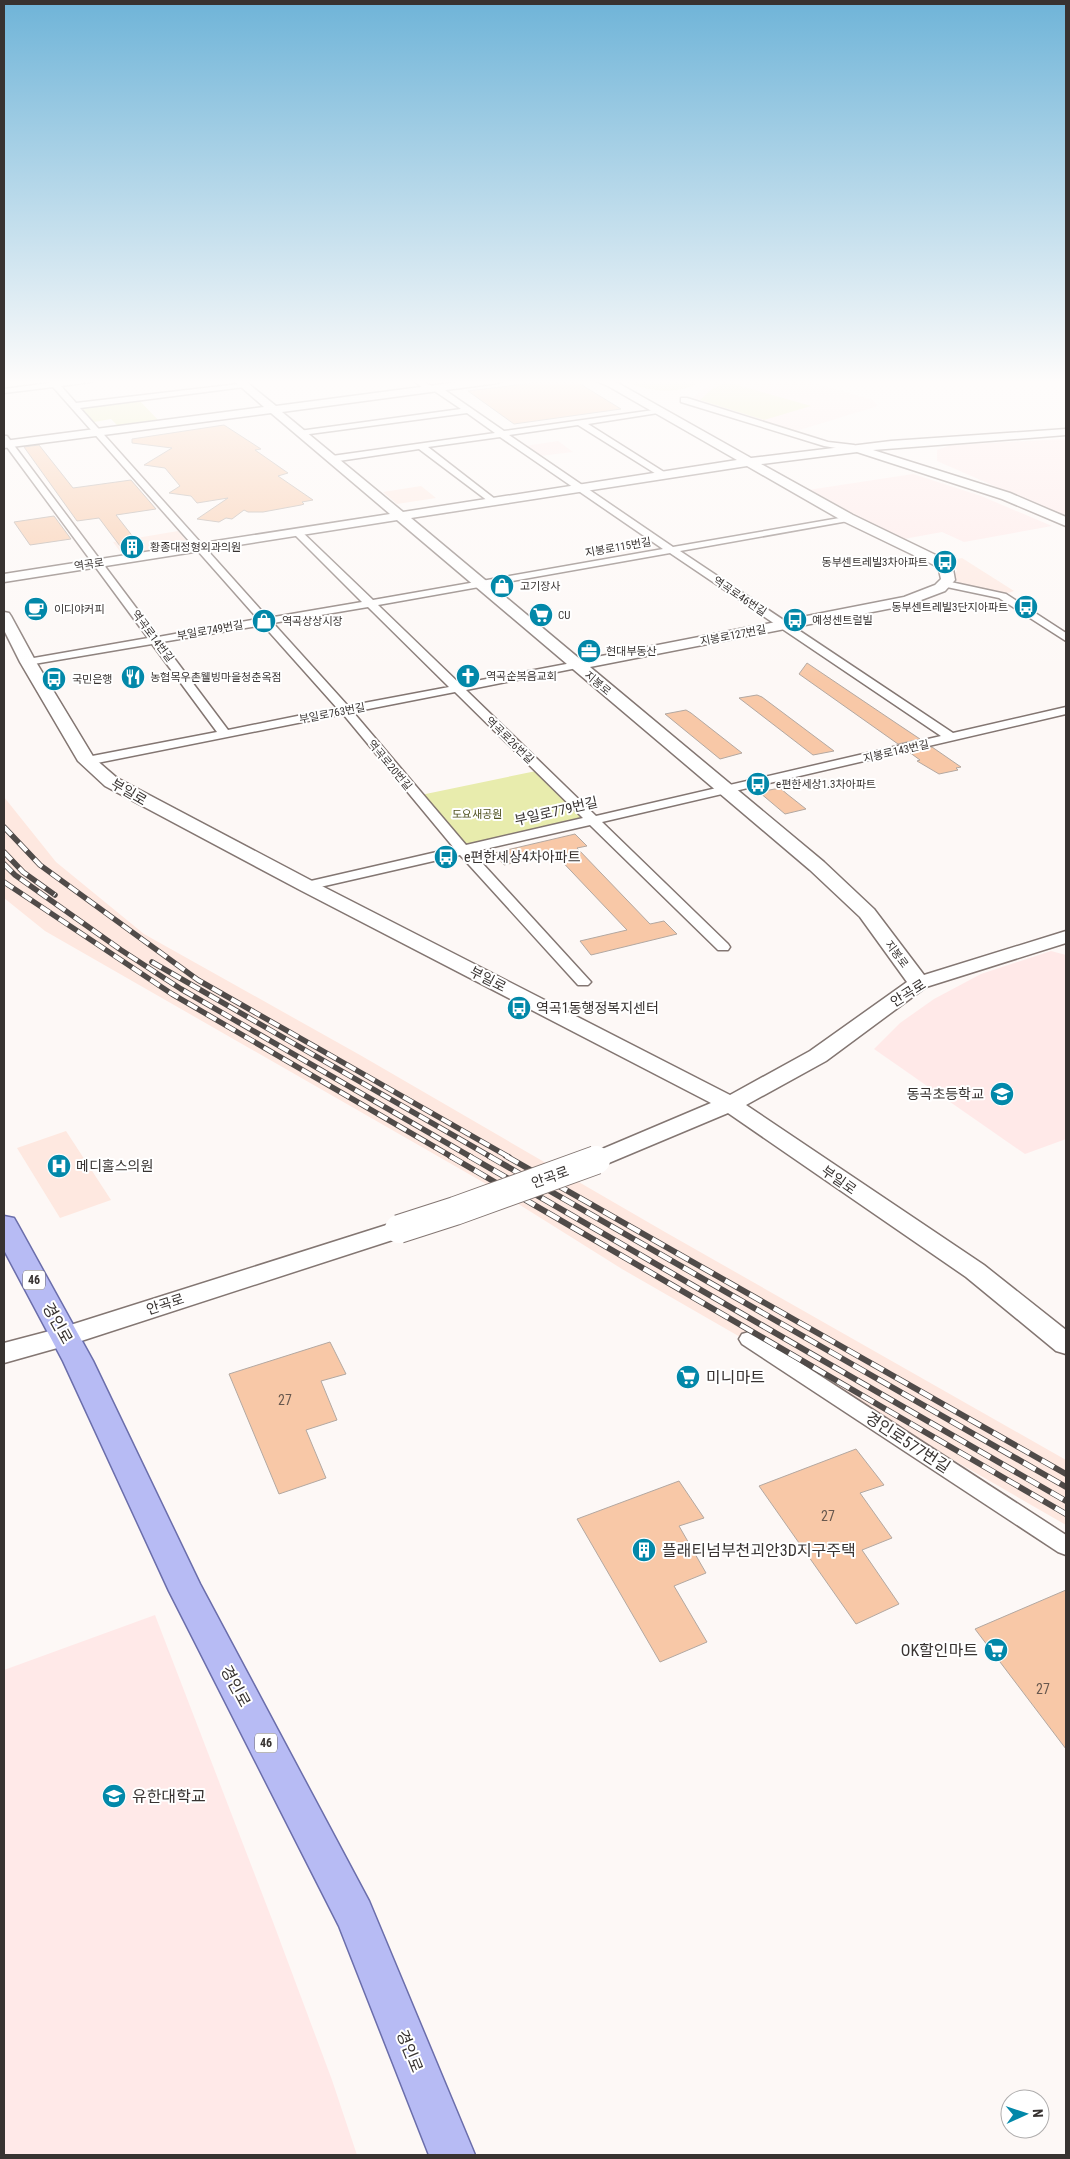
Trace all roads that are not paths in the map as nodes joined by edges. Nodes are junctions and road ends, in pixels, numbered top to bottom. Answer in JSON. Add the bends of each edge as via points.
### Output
{"nodes":[{"id":1,"x":34,"y":481,"type":"edge"},
{"id":2,"x":140,"y":481,"type":"edge"},
{"id":3,"x":358,"y":481,"type":"edge"},
{"id":4,"x":466,"y":481,"type":"edge"},
{"id":5,"x":569,"y":481,"type":"edge"},
{"id":6,"x":618,"y":481,"type":"edge"},
{"id":7,"x":781,"y":481,"type":"edge"},
{"id":8,"x":958,"y":481,"type":"edge"},
{"id":9,"x":971,"y":481,"type":"edge"},
{"id":10,"x":578,"y":487,"type":"junction"},
{"id":11,"x":1006,"y":496,"type":"junction"},
{"id":12,"x":492,"y":501,"type":"junction"},
{"id":13,"x":398,"y":515,"type":"junction"},
{"id":14,"x":848,"y":518,"type":"junction"},
{"id":15,"x":1066,"y":522,"type":"edge"},
{"id":16,"x":297,"y":532,"type":"junction"},
{"id":17,"x":199,"y":547,"type":"junction"},
{"id":18,"x":673,"y":550,"type":"junction"},
{"id":19,"x":97,"y":563,"type":"junction"},
{"id":20,"x":4,"y":578,"type":"edge"},
{"id":21,"x":480,"y":584,"type":"junction"},
{"id":22,"x":946,"y":584,"type":"junction"},
{"id":23,"x":369,"y":603,"type":"junction"},
{"id":24,"x":4,"y":616,"type":"edge"},
{"id":25,"x":264,"y":621,"type":"junction"},
{"id":26,"x":784,"y":626,"type":"junction"},
{"id":27,"x":1066,"y":638,"type":"edge"},
{"id":28,"x":156,"y":640,"type":"junction"},
{"id":29,"x":28,"y":662,"type":"junction"},
{"id":30,"x":577,"y":665,"type":"junction"},
{"id":31,"x":456,"y":688,"type":"junction"},
{"id":32,"x":345,"y":710,"type":"junction"},
{"id":33,"x":1066,"y":711,"type":"edge"},
{"id":34,"x":225,"y":734,"type":"junction"},
{"id":35,"x":952,"y":738,"type":"junction"},
{"id":36,"x":87,"y":761,"type":"junction"},
{"id":37,"x":724,"y":789,"type":"junction"},
{"id":38,"x":592,"y":820,"type":"junction"},
{"id":39,"x":462,"y":849,"type":"junction"},
{"id":40,"x":307,"y":886,"type":"junction"},
{"id":41,"x":1066,"y":937,"type":"edge"},
{"id":42,"x":723,"y":947,"type":"dead end"},
{"id":43,"x":582,"y":982,"type":"dead end"},
{"id":44,"x":919,"y":983,"type":"junction"},
{"id":45,"x":730,"y":1104,"type":"junction"},
{"id":46,"x":4,"y":1225,"type":"edge"},
{"id":47,"x":65,"y":1336,"type":"junction"},
{"id":48,"x":749,"y":1339,"type":"dead end"},
{"id":49,"x":1066,"y":1344,"type":"edge"},
{"id":50,"x":4,"y":1353,"type":"edge"},
{"id":51,"x":1066,"y":1546,"type":"edge"},
{"id":52,"x":452,"y":2155,"type":"edge"}],
"edges":[{"from":1,"to":19,"type":"street","name":"역곡로14번길"},
{"from":2,"to":17,"type":"street","name":"역곡로20번길"},
{"from":3,"to":13,"type":"street","name":"지봉로"},
{"from":4,"to":12,"type":"street"},
{"from":5,"to":10,"type":"street","name":"역곡로46번길"},
{"from":6,"to":10,"type":"street","name":"역곡로"},
{"from":7,"to":14,"type":"street"},
{"from":8,"to":11,"type":"street"},
{"from":9,"to":11,"type":"street"},
{"from":10,"to":12,"type":"street","name":"역곡로"},
{"from":10,"to":18,"type":"street","name":"역곡로46번길"},
{"from":11,"to":15,"type":"street"},
{"from":12,"to":13,"type":"street","name":"역곡로"},
{"from":13,"to":16,"type":"street","name":"역곡로"},
{"from":13,"to":21,"type":"street","name":"지봉로"},
{"from":14,"to":18,"type":"street","name":"지봉로115번길"},
{"from":14,"to":22,"type":"street","via":[[939,562],[948,574]]},
{"from":16,"to":17,"type":"street","name":"역곡로"},
{"from":16,"to":23,"type":"street","name":"역곡로26번길"},
{"from":17,"to":19,"type":"street","name":"역곡로"},
{"from":17,"to":25,"type":"street","name":"역곡로20번길"},
{"from":18,"to":21,"type":"street","name":"지봉로115번길"},
{"from":18,"to":26,"type":"street","name":"역곡로46번길"},
{"from":19,"to":20,"type":"street","name":"역곡로"},
{"from":19,"to":28,"type":"street","name":"역곡로14번길"},
{"from":21,"to":23,"type":"street","name":"부일로749번길"},
{"from":21,"to":30,"type":"street","name":"지봉로"},
{"from":22,"to":26,"type":"street","name":"지봉로127번길","via":[[908,601]]},
{"from":22,"to":27,"type":"street","via":[[1002,596]]},
{"from":23,"to":25,"type":"street","name":"부일로749번길"},
{"from":23,"to":31,"type":"street","name":"역곡로26번길"},
{"from":24,"to":29,"type":"street","name":"부일로"},
{"from":25,"to":28,"type":"street","name":"부일로749번길"},
{"from":25,"to":32,"type":"street","name":"역곡로20번길"},
{"from":26,"to":30,"type":"street","name":"지봉로127번길"},
{"from":26,"to":35,"type":"street","name":"역곡로46번길"},
{"from":28,"to":29,"type":"street","name":"부일로749번길"},
{"from":28,"to":34,"type":"street","name":"역곡로14번길"},
{"from":29,"to":36,"type":"street","name":"부일로"},
{"from":30,"to":31,"type":"street","name":"부일로763번길"},
{"from":30,"to":37,"type":"street","name":"지봉로"},
{"from":31,"to":32,"type":"street","name":"부일로763번길"},
{"from":31,"to":38,"type":"street","name":"역곡로26번길"},
{"from":32,"to":34,"type":"street","name":"부일로763번길"},
{"from":32,"to":39,"type":"street","name":"역곡로20번길"},
{"from":33,"to":35,"type":"street","name":"지봉로143번길"},
{"from":34,"to":36,"type":"street","name":"부일로763번길"},
{"from":35,"to":37,"type":"street","name":"지봉로143번길"},
{"from":36,"to":40,"type":"street","name":"부일로","via":[[127,792]]},
{"from":37,"to":38,"type":"street","name":"부일로779번길"},
{"from":37,"to":44,"type":"street","name":"지봉로","via":[[772,826],[867,914]]},
{"from":38,"to":39,"type":"street","name":"부일로779번길"},
{"from":38,"to":42,"type":"street","name":"역곡로26번길"},
{"from":39,"to":40,"type":"street","name":"부일로779번길"},
{"from":39,"to":43,"type":"street","name":"역곡로20번길"},
{"from":40,"to":45,"type":"street","name":"부일로"},
{"from":41,"to":44,"type":"street","name":"안곡로"},
{"from":44,"to":45,"type":"street","name":"안곡로","via":[[818,1056]]},
{"from":45,"to":47,"type":"street","name":"안곡로","bridge":true,"via":[[596,1160],[455,1211]]},
{"from":45,"to":49,"type":"street","name":"부일로","via":[[974,1271]]},
{"from":46,"to":47,"type":"main road","name":"경인로","number":"46"},
{"from":47,"to":50,"type":"street","name":"안곡로"},
{"from":47,"to":52,"type":"main road","name":"경인로","number":"46","via":[[186,1591],[356,1915]]},
{"from":48,"to":51,"type":"street","name":"경인로577번길"}]}
